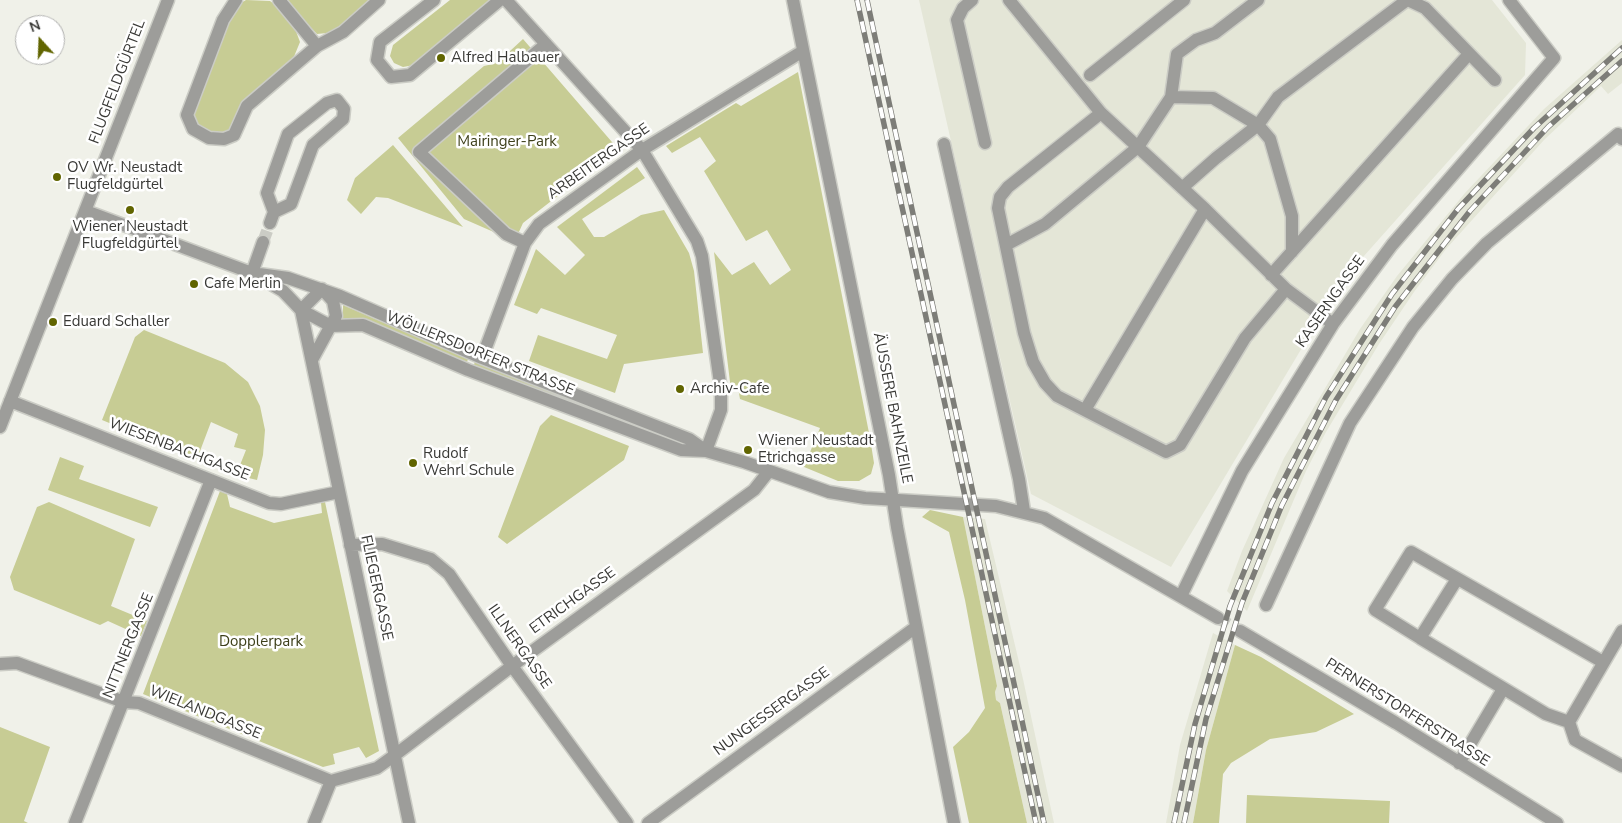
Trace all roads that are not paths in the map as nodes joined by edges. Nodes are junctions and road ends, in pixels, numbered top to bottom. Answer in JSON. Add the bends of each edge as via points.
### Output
{"nodes":[{"id":1,"x":168,"y":0,"type":"edge"},
{"id":2,"x":236,"y":0,"type":"edge"},
{"id":3,"x":279,"y":0,"type":"edge"},
{"id":4,"x":379,"y":0,"type":"edge"},
{"id":5,"x":434,"y":0,"type":"edge"},
{"id":6,"x":500,"y":0,"type":"edge"},
{"id":7,"x":506,"y":0,"type":"edge"},
{"id":8,"x":793,"y":0,"type":"edge"},
{"id":9,"x":972,"y":0,"type":"edge"},
{"id":10,"x":1009,"y":0,"type":"edge"},
{"id":11,"x":1184,"y":0,"type":"edge"},
{"id":12,"x":1258,"y":0,"type":"edge"},
{"id":13,"x":1408,"y":0,"type":"edge"},
{"id":14,"x":1515,"y":2,"type":"edge"},
{"id":15,"x":546,"y":44,"type":"junction"},
{"id":16,"x":317,"y":46,"type":"junction"},
{"id":17,"x":803,"y":52,"type":"junction"},
{"id":18,"x":1468,"y":55,"type":"junction"},
{"id":19,"x":1090,"y":75,"type":"dead end"},
{"id":20,"x":1495,"y":80,"type":"dead end"},
{"id":21,"x":1170,"y":98,"type":"junction"},
{"id":22,"x":1101,"y":113,"type":"junction"},
{"id":23,"x":1258,"y":125,"type":"junction"},
{"id":24,"x":1620,"y":136,"type":"edge"},
{"id":25,"x":985,"y":143,"type":"dead end"},
{"id":26,"x":944,"y":144,"type":"dead end"},
{"id":27,"x":1138,"y":148,"type":"junction"},
{"id":28,"x":642,"y":150,"type":"junction"},
{"id":29,"x":1182,"y":188,"type":"junction"},
{"id":30,"x":1205,"y":209,"type":"junction"},
{"id":31,"x":86,"y":211,"type":"junction"},
{"id":32,"x":272,"y":217,"type":"joint"},
{"id":33,"x":263,"y":242,"type":"tunnel mouth"},
{"id":34,"x":525,"y":243,"type":"junction"},
{"id":35,"x":1006,"y":245,"type":"junction"},
{"id":36,"x":1292,"y":252,"type":"junction"},
{"id":37,"x":252,"y":273,"type":"junction"},
{"id":38,"x":1271,"y":274,"type":"junction"},
{"id":39,"x":322,"y":289,"type":"junction"},
{"id":40,"x":1286,"y":289,"type":"junction"},
{"id":41,"x":301,"y":310,"type":"junction"},
{"id":42,"x":1333,"y":324,"type":"junction"},
{"id":43,"x":331,"y":326,"type":"junction"},
{"id":44,"x":482,"y":358,"type":"junction"},
{"id":45,"x":312,"y":360,"type":"junction"},
{"id":46,"x":10,"y":401,"type":"junction"},
{"id":47,"x":1084,"y":410,"type":"junction"},
{"id":48,"x":0,"y":426,"type":"edge"},
{"id":49,"x":706,"y":451,"type":"junction"},
{"id":50,"x":769,"y":471,"type":"junction"},
{"id":51,"x":211,"y":480,"type":"junction"},
{"id":52,"x":339,"y":492,"type":"junction"},
{"id":53,"x":893,"y":500,"type":"junction"},
{"id":54,"x":1024,"y":511,"type":"junction"},
{"id":55,"x":350,"y":545,"type":"junction"},
{"id":56,"x":1457,"y":579,"type":"junction"},
{"id":57,"x":1181,"y":596,"type":"junction"},
{"id":58,"x":1266,"y":605,"type":"dead end"},
{"id":59,"x":1218,"y":618,"type":"tunnel mouth"},
{"id":60,"x":916,"y":627,"type":"junction"},
{"id":61,"x":1240,"y":631,"type":"tunnel mouth"},
{"id":62,"x":1622,"y":631,"type":"edge"},
{"id":63,"x":1420,"y":638,"type":"junction"},
{"id":64,"x":1603,"y":662,"type":"junction"},
{"id":65,"x":0,"y":664,"type":"edge"},
{"id":66,"x":512,"y":666,"type":"junction"},
{"id":67,"x":1503,"y":689,"type":"junction"},
{"id":68,"x":124,"y":702,"type":"junction"},
{"id":69,"x":1569,"y":722,"type":"junction"},
{"id":70,"x":395,"y":756,"type":"junction"},
{"id":71,"x":1459,"y":764,"type":"junction"},
{"id":72,"x":1622,"y":766,"type":"edge"},
{"id":73,"x":331,"y":780,"type":"junction"},
{"id":74,"x":75,"y":823,"type":"edge"},
{"id":75,"x":314,"y":823,"type":"edge"},
{"id":76,"x":409,"y":823,"type":"edge"},
{"id":77,"x":627,"y":823,"type":"edge"},
{"id":78,"x":648,"y":823,"type":"edge"},
{"id":79,"x":954,"y":823,"type":"edge"},
{"id":80,"x":1555,"y":823,"type":"edge"}],
"edges":[{"from":1,"to":31,"type":"street","name":"FLUGFELDGÜRTEL"},
{"from":2,"to":16,"type":"street","via":[[223,20],[187,115],[193,129],[201,134],[224,139],[234,135],[247,106]]},
{"from":3,"to":16,"type":"street"},
{"from":4,"to":16,"type":"street","via":[[343,32]]},
{"from":5,"to":6,"type":"street","via":[[380,42],[377,60],[391,77],[410,75]]},
{"from":7,"to":15,"type":"street"},
{"from":8,"to":17,"type":"street","name":"ÄUSSERE BAHNZEILE"},
{"from":9,"to":25,"type":"street","via":[[957,20]]},
{"from":10,"to":22,"type":"street"},
{"from":11,"to":19,"type":"street"},
{"from":12,"to":21,"type":"street","via":[[1215,33],[1196,40],[1176,54]]},
{"from":13,"to":18,"type":"street","via":[[1425,8]]},
{"from":13,"to":23,"type":"street","via":[[1278,98]]},
{"from":14,"to":42,"type":"street","name":"KASERNGASSE","via":[[1554,58],[1392,245]]},
{"from":15,"to":28,"type":"street"},
{"from":15,"to":34,"type":"street","via":[[420,152],[506,234]]},
{"from":17,"to":28,"type":"street","name":"ARBEITERGASSE"},
{"from":17,"to":53,"type":"street","name":"ÄUSSERE BAHNZEILE"},
{"from":18,"to":20,"type":"street"},
{"from":18,"to":36,"type":"street"},
{"from":21,"to":23,"type":"street","via":[[1213,98]]},
{"from":21,"to":27,"type":"street"},
{"from":22,"to":27,"type":"street"},
{"from":22,"to":35,"type":"street","via":[[1008,187],[1000,197],[998,208]]},
{"from":23,"to":29,"type":"street"},
{"from":23,"to":36,"type":"street","via":[[1270,140],[1292,216]]},
{"from":24,"to":58,"type":"street","via":[[1488,243],[1452,279],[1413,327],[1350,423]]},
{"from":26,"to":54,"type":"street"},
{"from":27,"to":29,"type":"street"},
{"from":27,"to":35,"type":"street","via":[[1045,224]]},
{"from":28,"to":34,"type":"street","name":"ARBEITERGASSE","via":[[539,224]]},
{"from":28,"to":49,"type":"street","via":[[697,241],[702,256],[722,390],[720,410]]},
{"from":29,"to":30,"type":"street"},
{"from":30,"to":38,"type":"street"},
{"from":30,"to":47,"type":"street"},
{"from":31,"to":37,"type":"street","name":"WÖLLERSDORFER STRASSE"},
{"from":31,"to":46,"type":"street","name":"FLUGFELDGÜRTEL"},
{"from":32,"to":32,"type":"street","via":[[290,204],[314,145],[343,119],[344,108],[337,100],[327,103],[288,134],[267,193]]},
{"from":33,"to":37,"type":"street"},
{"from":34,"to":44,"type":"street","name":"ARBEITERGASSE"},
{"from":35,"to":47,"type":"street","via":[[1033,362],[1057,396]]},
{"from":36,"to":38,"type":"street"},
{"from":37,"to":39,"type":"street","name":"WÖLLERSDORFER STRASSE","via":[[288,278]]},
{"from":37,"to":41,"type":"street","name":"WÖLLERSDORFER STRASSE","via":[[283,291]]},
{"from":38,"to":40,"type":"street"},
{"from":39,"to":41,"type":"street"},
{"from":39,"to":43,"type":"street","via":[[333,301],[336,316]]},
{"from":39,"to":44,"type":"street","name":"WÖLLERSDORFER STRASSE"},
{"from":40,"to":42,"type":"street"},
{"from":40,"to":47,"type":"street","via":[[1245,338],[1180,445],[1166,452]]},
{"from":41,"to":43,"type":"street","name":"WÖLLERSDORFER STRASSE"},
{"from":41,"to":45,"type":"street","name":"FLIEGERGASSE"},
{"from":42,"to":57,"type":"street","name":"KASERNGASSE","via":[[1242,471]]},
{"from":43,"to":45,"type":"street"},
{"from":43,"to":49,"type":"street","name":"WÖLLERSDORFER STRASSE","via":[[363,325],[468,370],[681,450]]},
{"from":44,"to":49,"type":"street","name":"WÖLLERSDORFER STRASSE","via":[[689,439]]},
{"from":45,"to":52,"type":"street","name":"FLIEGERGASSE"},
{"from":46,"to":48,"type":"street","name":"FLUGFELDGÜRTEL"},
{"from":46,"to":51,"type":"street","name":"WIESENBACHGASSE"},
{"from":49,"to":50,"type":"street","name":"WÖLLERSDORFER STRASSE"},
{"from":50,"to":53,"type":"street","name":"WÖLLERSDORFER STRASSE","via":[[829,492]]},
{"from":50,"to":66,"type":"street","name":"ETRICHGASSE","via":[[754,490]]},
{"from":51,"to":52,"type":"street","name":"WIESENBACHGASSE","via":[[281,504]]},
{"from":51,"to":68,"type":"street","name":"NITTNERGASSE"},
{"from":52,"to":55,"type":"street","name":"FLIEGERGASSE"},
{"from":53,"to":54,"type":"street","via":[[996,506]]},
{"from":53,"to":60,"type":"street","name":"ÄUSSERE BAHNZEILE"},
{"from":54,"to":57,"type":"street","via":[[1066,529]]},
{"from":55,"to":66,"type":"street","name":"ILLNERGASSE","via":[[382,544],[430,559],[449,574]]},
{"from":55,"to":70,"type":"street","name":"FLIEGERGASSE"},
{"from":56,"to":63,"type":"street"},
{"from":56,"to":63,"type":"street","via":[[1411,552],[1375,610]]},
{"from":56,"to":64,"type":"street"},
{"from":57,"to":59,"type":"street"},
{"from":60,"to":78,"type":"street","name":"NUNGESSERGASSE"},
{"from":60,"to":79,"type":"street","name":"ÄUSSERE BAHNZEILE"},
{"from":61,"to":71,"type":"street","name":"PERNERSTORFERSTRASSE"},
{"from":62,"to":64,"type":"street"},
{"from":63,"to":67,"type":"street"},
{"from":64,"to":69,"type":"street"},
{"from":65,"to":68,"type":"street","name":"WIELANDGASSE","via":[[18,663]]},
{"from":66,"to":70,"type":"street","name":"ETRICHGASSE"},
{"from":66,"to":77,"type":"street","name":"ILLNERGASSE"},
{"from":67,"to":69,"type":"street","via":[[1546,714]]},
{"from":67,"to":71,"type":"street"},
{"from":68,"to":73,"type":"street","name":"WIELANDGASSE","via":[[139,704]]},
{"from":68,"to":74,"type":"street","name":"NITTNERGASSE"},
{"from":69,"to":72,"type":"street","via":[[1575,740]]},
{"from":70,"to":73,"type":"street","via":[[376,768]]},
{"from":70,"to":76,"type":"street","name":"FLIEGERGASSE"},
{"from":71,"to":80,"type":"street","name":"PERNERSTORFERSTRASSE"},
{"from":73,"to":75,"type":"street"}]}
